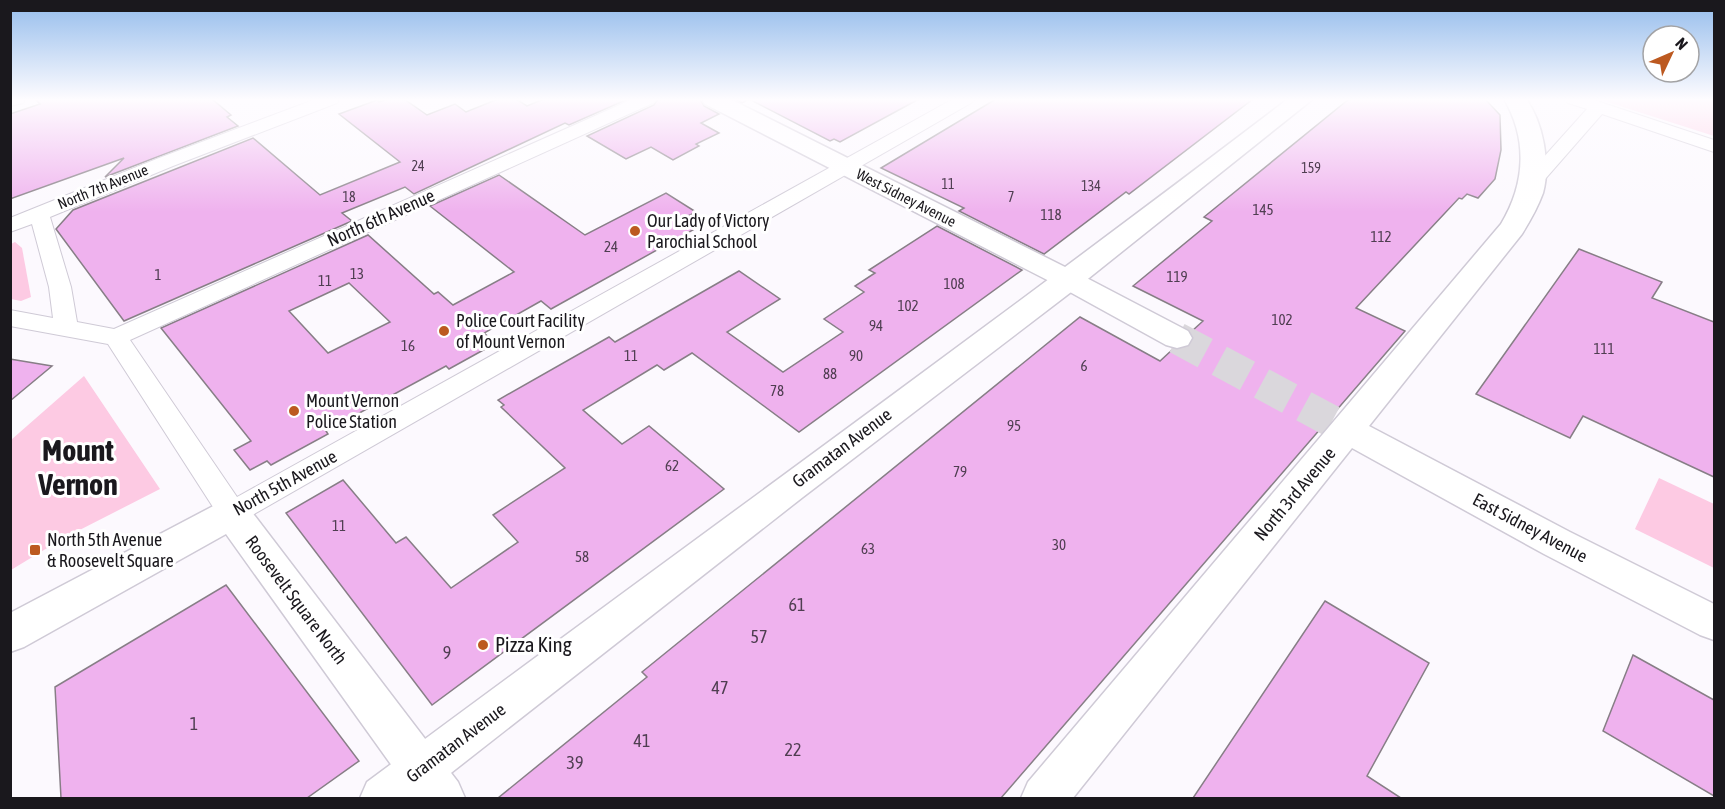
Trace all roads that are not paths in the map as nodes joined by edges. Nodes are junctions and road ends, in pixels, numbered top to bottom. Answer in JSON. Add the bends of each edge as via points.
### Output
{"nodes":[{"id":1,"x":234,"y":137,"type":"edge"},
{"id":2,"x":562,"y":137,"type":"edge"},
{"id":3,"x":785,"y":137,"type":"edge"},
{"id":4,"x":897,"y":137,"type":"edge"},
{"id":5,"x":1253,"y":137,"type":"edge"},
{"id":6,"x":1529,"y":137,"type":"edge"},
{"id":7,"x":1572,"y":137,"type":"edge"},
{"id":8,"x":1686,"y":137,"type":"edge"},
{"id":9,"x":1714,"y":146,"type":"edge"},
{"id":10,"x":843,"y":167,"type":"junction"},
{"id":11,"x":1532,"y":182,"type":"junction"},
{"id":12,"x":39,"y":213,"type":"junction"},
{"id":13,"x":10,"y":226,"type":"edge"},
{"id":14,"x":1069,"y":280,"type":"junction"},
{"id":15,"x":10,"y":318,"type":"edge"},
{"id":16,"x":66,"y":328,"type":"junction"},
{"id":17,"x":116,"y":337,"type":"junction"},
{"id":18,"x":1176,"y":338,"type":"tunnel mouth"},
{"id":19,"x":1348,"y":430,"type":"junction"},
{"id":20,"x":232,"y":513,"type":"junction"},
{"id":21,"x":1714,"y":623,"type":"edge"},
{"id":22,"x":10,"y":634,"type":"edge"},
{"id":23,"x":432,"y":784,"type":"edge"},
{"id":24,"x":383,"y":798,"type":"edge"},
{"id":25,"x":1044,"y":798,"type":"edge"}],
"edges":[{"from":1,"to":12,"type":"street","name":"North 7th Avenue"},
{"from":2,"to":17,"type":"street","name":"North 6th Avenue"},
{"from":3,"to":10,"type":"street","name":"West Sidney Avenue"},
{"from":4,"to":10,"type":"street","name":"North 5th Avenue"},
{"from":5,"to":14,"type":"street","name":"Gramatan Avenue"},
{"from":6,"to":11,"type":"street","name":"North 3rd Avenue"},
{"from":7,"to":11,"type":"street","name":"North 3rd Avenue"},
{"from":8,"to":9,"type":"street"},
{"from":10,"to":14,"type":"street","name":"West Sidney Avenue"},
{"from":10,"to":20,"type":"street","name":"North 5th Avenue"},
{"from":11,"to":19,"type":"street","name":"North 3rd Avenue","via":[[1512,228]]},
{"from":12,"to":13,"type":"street","name":"North 7th Avenue"},
{"from":12,"to":16,"type":"street","via":[[60,287]]},
{"from":14,"to":18,"type":"street"},
{"from":14,"to":23,"type":"street","name":"Gramatan Avenue","via":[[790,487]]},
{"from":15,"to":16,"type":"street"},
{"from":16,"to":17,"type":"street"},
{"from":17,"to":20,"type":"street","name":"Roosevelt Square North"},
{"from":19,"to":21,"type":"street","name":"East Sidney Avenue"},
{"from":19,"to":25,"type":"street","name":"North 3rd Avenue"},
{"from":20,"to":22,"type":"street","name":"North 5th Avenue"},
{"from":20,"to":23,"type":"street","name":"Roosevelt Square North"},
{"from":23,"to":24,"type":"street","name":"Gramatan Avenue"}]}
